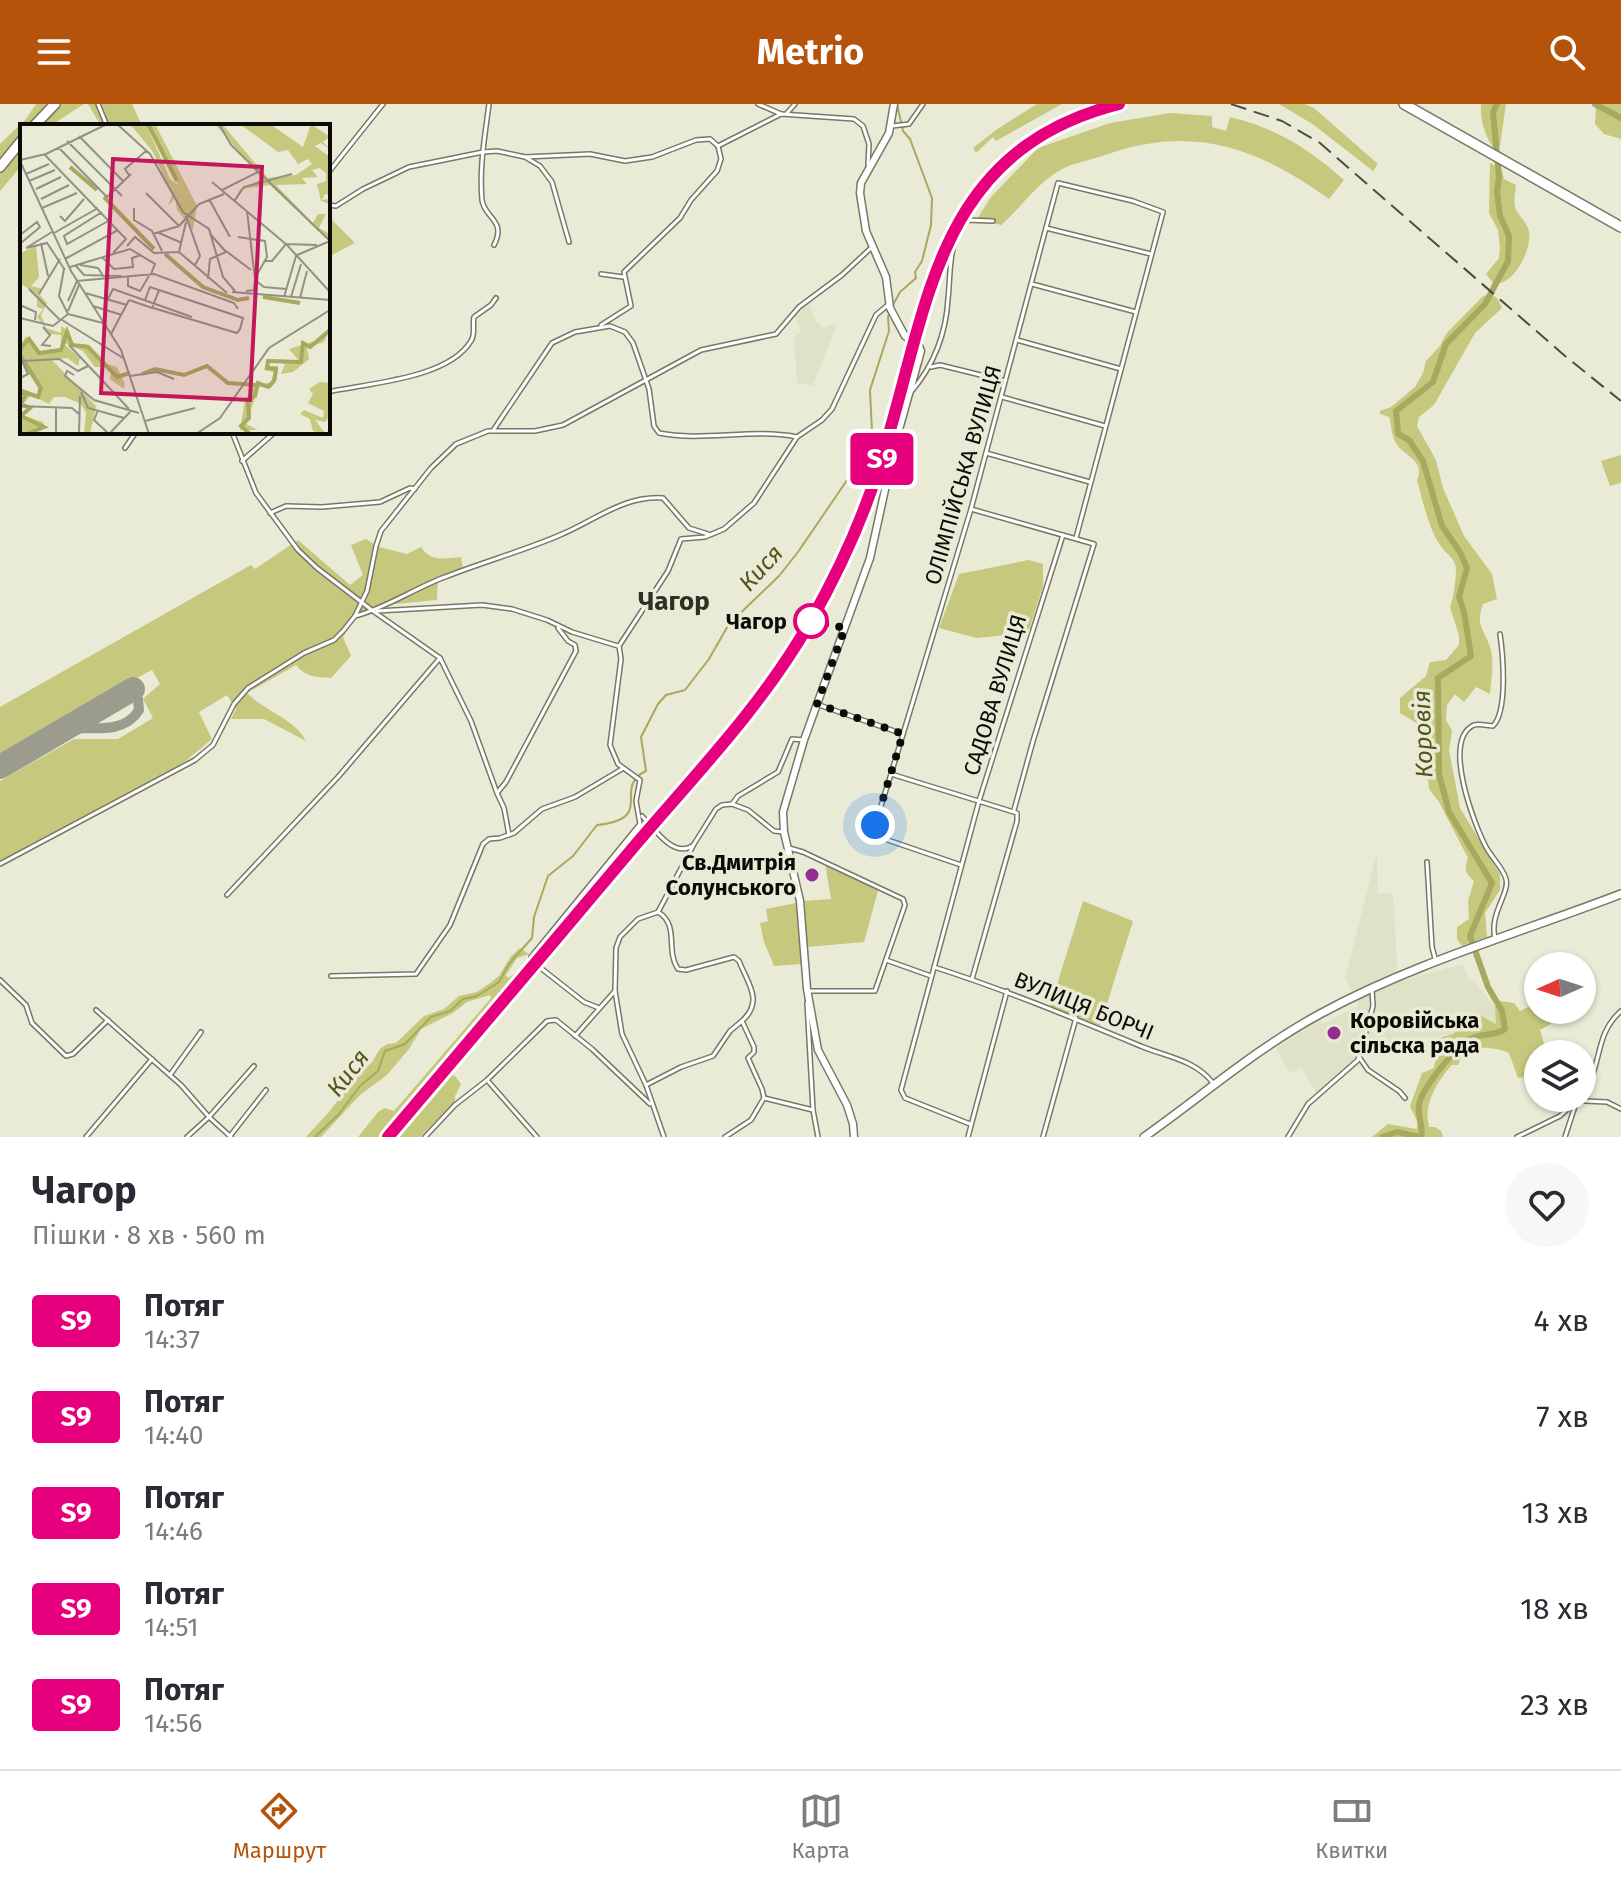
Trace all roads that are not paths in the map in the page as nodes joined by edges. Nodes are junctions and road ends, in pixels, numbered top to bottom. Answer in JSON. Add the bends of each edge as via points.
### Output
{"nodes":[{"id":1,"x":55,"y":104,"type":"edge"},
{"id":2,"x":98,"y":104,"type":"edge"},
{"id":3,"x":383,"y":104,"type":"edge"},
{"id":4,"x":489,"y":104,"type":"edge"},
{"id":5,"x":758,"y":104,"type":"edge"},
{"id":6,"x":795,"y":104,"type":"edge"},
{"id":7,"x":894,"y":104,"type":"edge"},
{"id":8,"x":923,"y":104,"type":"edge"},
{"id":9,"x":1404,"y":104,"type":"edge"},
{"id":10,"x":783,"y":114,"type":"junction"},
{"id":11,"x":36,"y":124,"type":"edge"},
{"id":12,"x":106,"y":124,"type":"edge"},
{"id":13,"x":892,"y":126,"type":"junction"},
{"id":14,"x":20,"y":142,"type":"edge"},
{"id":15,"x":718,"y":146,"type":"junction"},
{"id":16,"x":483,"y":152,"type":"junction"},
{"id":17,"x":525,"y":157,"type":"junction"},
{"id":18,"x":0,"y":167,"type":"edge"},
{"id":19,"x":330,"y":170,"type":"edge"},
{"id":20,"x":865,"y":175,"type":"junction"},
{"id":21,"x":330,"y":205,"type":"edge"},
{"id":22,"x":993,"y":221,"type":"dead end"},
{"id":23,"x":1621,"y":227,"type":"edge"},
{"id":24,"x":1046,"y":228,"type":"junction"},
{"id":25,"x":569,"y":242,"type":"dead end"},
{"id":26,"x":494,"y":245,"type":"dead end"},
{"id":27,"x":872,"y":247,"type":"junction"},
{"id":28,"x":1152,"y":255,"type":"junction"},
{"id":29,"x":601,"y":274,"type":"dead end"},
{"id":30,"x":623,"y":277,"type":"junction"},
{"id":31,"x":1032,"y":284,"type":"junction"},
{"id":32,"x":496,"y":298,"type":"dead end"},
{"id":33,"x":890,"y":308,"type":"junction"},
{"id":34,"x":1136,"y":312,"type":"junction"},
{"id":35,"x":599,"y":326,"type":"junction"},
{"id":36,"x":1017,"y":340,"type":"junction"},
{"id":37,"x":931,"y":367,"type":"junction"},
{"id":38,"x":1121,"y":369,"type":"junction"},
{"id":39,"x":646,"y":380,"type":"junction"},
{"id":40,"x":1006,"y":381,"type":"junction"},
{"id":41,"x":330,"y":392,"type":"edge"},
{"id":42,"x":908,"y":395,"type":"junction"},
{"id":43,"x":1002,"y":397,"type":"junction"},
{"id":44,"x":1105,"y":426,"type":"junction"},
{"id":45,"x":493,"y":430,"type":"junction"},
{"id":46,"x":135,"y":434,"type":"edge"},
{"id":47,"x":233,"y":434,"type":"edge"},
{"id":48,"x":273,"y":434,"type":"edge"},
{"id":49,"x":797,"y":437,"type":"junction"},
{"id":50,"x":125,"y":448,"type":"dead end"},
{"id":51,"x":986,"y":453,"type":"junction"},
{"id":52,"x":242,"y":461,"type":"junction"},
{"id":53,"x":1091,"y":482,"type":"junction"},
{"id":54,"x":415,"y":489,"type":"junction"},
{"id":55,"x":971,"y":509,"type":"junction"},
{"id":56,"x":270,"y":513,"type":"junction"},
{"id":57,"x":712,"y":534,"type":"junction"},
{"id":58,"x":1063,"y":535,"type":"junction"},
{"id":59,"x":1076,"y":538,"type":"junction"},
{"id":60,"x":361,"y":602,"type":"junction"},
{"id":61,"x":373,"y":611,"type":"junction"},
{"id":62,"x":355,"y":616,"type":"junction"},
{"id":63,"x":555,"y":625,"type":"junction"},
{"id":64,"x":1500,"y":634,"type":"dead end"},
{"id":65,"x":619,"y":646,"type":"junction"},
{"id":66,"x":440,"y":658,"type":"junction"},
{"id":67,"x":817,"y":704,"type":"junction"},
{"id":68,"x":903,"y":734,"type":"junction"},
{"id":69,"x":804,"y":740,"type":"junction"},
{"id":70,"x":622,"y":769,"type":"junction"},
{"id":71,"x":891,"y":774,"type":"junction"},
{"id":72,"x":497,"y":793,"type":"junction"},
{"id":73,"x":979,"y":801,"type":"junction"},
{"id":74,"x":732,"y":804,"type":"junction"},
{"id":75,"x":1014,"y":810,"type":"junction"},
{"id":76,"x":640,"y":815,"type":"junction"},
{"id":77,"x":784,"y":832,"type":"junction"},
{"id":78,"x":509,"y":835,"type":"junction"},
{"id":79,"x":694,"y":844,"type":"junction"},
{"id":80,"x":789,"y":848,"type":"junction"},
{"id":81,"x":1427,"y":862,"type":"dead end"},
{"id":82,"x":0,"y":864,"type":"edge"},
{"id":83,"x":962,"y":865,"type":"junction"},
{"id":84,"x":1621,"y":894,"type":"edge"},
{"id":85,"x":227,"y":895,"type":"dead end"},
{"id":86,"x":658,"y":912,"type":"junction"},
{"id":87,"x":1495,"y":939,"type":"junction"},
{"id":88,"x":886,"y":960,"type":"junction"},
{"id":89,"x":1436,"y":962,"type":"junction"},
{"id":90,"x":934,"y":967,"type":"junction"},
{"id":91,"x":331,"y":976,"type":"dead end"},
{"id":92,"x":931,"y":976,"type":"junction"},
{"id":93,"x":972,"y":979,"type":"junction"},
{"id":94,"x":0,"y":980,"type":"edge"},
{"id":95,"x":1372,"y":989,"type":"junction"},
{"id":96,"x":615,"y":991,"type":"junction"},
{"id":97,"x":1007,"y":991,"type":"junction"},
{"id":98,"x":808,"y":993,"type":"junction"},
{"id":99,"x":599,"y":1008,"type":"junction"},
{"id":100,"x":96,"y":1010,"type":"dead end"},
{"id":101,"x":1621,"y":1011,"type":"edge"},
{"id":102,"x":1076,"y":1018,"type":"junction"},
{"id":103,"x":108,"y":1020,"type":"junction"},
{"id":104,"x":742,"y":1021,"type":"junction"},
{"id":105,"x":201,"y":1032,"type":"dead end"},
{"id":106,"x":575,"y":1036,"type":"junction"},
{"id":107,"x":1359,"y":1057,"type":"junction"},
{"id":108,"x":152,"y":1059,"type":"junction"},
{"id":109,"x":254,"y":1066,"type":"dead end"},
{"id":110,"x":1596,"y":1068,"type":"edge"},
{"id":111,"x":170,"y":1075,"type":"junction"},
{"id":112,"x":487,"y":1080,"type":"junction"},
{"id":113,"x":646,"y":1085,"type":"junction"},
{"id":114,"x":1215,"y":1086,"type":"junction"},
{"id":115,"x":266,"y":1090,"type":"dead end"},
{"id":116,"x":764,"y":1098,"type":"junction"},
{"id":117,"x":1405,"y":1098,"type":"dead end"},
{"id":118,"x":1596,"y":1102,"type":"edge"},
{"id":119,"x":653,"y":1107,"type":"junction"},
{"id":120,"x":1621,"y":1109,"type":"edge"},
{"id":121,"x":813,"y":1110,"type":"junction"},
{"id":122,"x":1564,"y":1112,"type":"edge"},
{"id":123,"x":1574,"y":1112,"type":"edge"},
{"id":124,"x":209,"y":1117,"type":"junction"},
{"id":125,"x":970,"y":1124,"type":"junction"},
{"id":126,"x":230,"y":1136,"type":"edge"},
{"id":127,"x":86,"y":1137,"type":"edge"},
{"id":128,"x":187,"y":1137,"type":"edge"},
{"id":129,"x":425,"y":1137,"type":"edge"},
{"id":130,"x":537,"y":1137,"type":"edge"},
{"id":131,"x":664,"y":1137,"type":"edge"},
{"id":132,"x":725,"y":1137,"type":"edge"},
{"id":133,"x":818,"y":1137,"type":"edge"},
{"id":134,"x":854,"y":1137,"type":"edge"},
{"id":135,"x":968,"y":1137,"type":"edge"},
{"id":136,"x":1043,"y":1137,"type":"edge"},
{"id":137,"x":1144,"y":1137,"type":"edge"},
{"id":138,"x":1288,"y":1137,"type":"edge"},
{"id":139,"x":1517,"y":1137,"type":"edge"},
{"id":140,"x":1565,"y":1137,"type":"edge"}],
"edges":[{"from":1,"to":11,"type":"highway"},
{"from":2,"to":12,"type":"street"},
{"from":3,"to":19,"type":"street"},
{"from":4,"to":16,"type":"street"},
{"from":5,"to":10,"type":"street"},
{"from":6,"to":10,"type":"street"},
{"from":7,"to":13,"type":"street"},
{"from":8,"to":13,"type":"street","via":[[912,121]]},
{"from":9,"to":23,"type":"highway"},
{"from":10,"to":15,"type":"street"},
{"from":10,"to":20,"type":"street","via":[[854,119],[863,126],[869,144]]},
{"from":13,"to":20,"type":"street"},
{"from":14,"to":18,"type":"highway"},
{"from":15,"to":17,"type":"street","via":[[710,139],[696,140],[625,161],[590,154]]},
{"from":15,"to":30,"type":"street","via":[[719,169]]},
{"from":16,"to":17,"type":"street"},
{"from":16,"to":21,"type":"street","via":[[409,167]]},
{"from":16,"to":26,"type":"street","via":[[482,202],[496,223]]},
{"from":17,"to":25,"type":"street","via":[[552,182]]},
{"from":20,"to":27,"type":"street","via":[[860,193]]},
{"from":22,"to":37,"type":"street","via":[[965,220],[956,237],[947,309]]},
{"from":24,"to":28,"type":"street"},
{"from":24,"to":28,"type":"street","name":"ОЛІМПІЙСЬКА ВУЛИЦЯ","via":[[1057,184],[1101,193],[1163,212]]},
{"from":24,"to":31,"type":"street","name":"ОЛІМПІЙСЬКА ВУЛИЦЯ"},
{"from":27,"to":33,"type":"street","via":[[886,277]]},
{"from":27,"to":39,"type":"street","via":[[799,307],[777,333],[707,348]]},
{"from":28,"to":34,"type":"street"},
{"from":29,"to":30,"type":"street"},
{"from":30,"to":35,"type":"street","via":[[631,306]]},
{"from":31,"to":34,"type":"street"},
{"from":31,"to":36,"type":"street","name":"ОЛІМПІЙСЬКА ВУЛИЦЯ"},
{"from":32,"to":41,"type":"street","via":[[474,317],[470,343],[445,364]]},
{"from":33,"to":42,"type":"street","via":[[907,338],[921,350]]},
{"from":33,"to":49,"type":"street","via":[[876,315],[832,409]]},
{"from":34,"to":38,"type":"street"},
{"from":35,"to":39,"type":"street","via":[[616,327],[628,335]]},
{"from":35,"to":45,"type":"street","via":[[552,343]]},
{"from":36,"to":38,"type":"street"},
{"from":36,"to":40,"type":"street","name":"ОЛІМПІЙСЬКА ВУЛИЦЯ"},
{"from":37,"to":40,"type":"street"},
{"from":37,"to":42,"type":"street"},
{"from":38,"to":44,"type":"street"},
{"from":39,"to":45,"type":"street","via":[[556,427]]},
{"from":39,"to":49,"type":"street","via":[[654,426],[661,433]]},
{"from":40,"to":43,"type":"street","name":"ОЛІМПІЙСЬКА ВУЛИЦЯ"},
{"from":42,"to":67,"type":"street","via":[[870,558]]},
{"from":43,"to":44,"type":"street"},
{"from":43,"to":51,"type":"street","name":"ОЛІМПІЙСЬКА ВУЛИЦЯ"},
{"from":44,"to":53,"type":"street"},
{"from":45,"to":54,"type":"street","via":[[456,444]]},
{"from":46,"to":50,"type":"street"},
{"from":47,"to":52,"type":"street"},
{"from":48,"to":52,"type":"street"},
{"from":49,"to":57,"type":"street","via":[[754,503],[734,523]]},
{"from":51,"to":53,"type":"street"},
{"from":51,"to":55,"type":"street","name":"ОЛІМПІЙСЬКА ВУЛИЦЯ"},
{"from":52,"to":56,"type":"street"},
{"from":53,"to":59,"type":"street"},
{"from":54,"to":56,"type":"street","via":[[380,502],[286,506]]},
{"from":54,"to":60,"type":"street","via":[[379,534]]},
{"from":55,"to":58,"type":"street"},
{"from":55,"to":68,"type":"street","name":"ОЛІМПІЙСЬКА ВУЛИЦЯ"},
{"from":56,"to":60,"type":"street","via":[[317,568]]},
{"from":57,"to":61,"type":"street","via":[[689,528],[663,498],[638,500]]},
{"from":57,"to":65,"type":"street","via":[[681,539],[668,571]]},
{"from":58,"to":59,"type":"street"},
{"from":58,"to":73,"type":"street","name":"САДОВА ВУЛИЦЯ"},
{"from":59,"to":75,"type":"street","via":[[1094,544]]},
{"from":60,"to":61,"type":"street"},
{"from":60,"to":62,"type":"street"},
{"from":61,"to":62,"type":"street"},
{"from":61,"to":63,"type":"street","via":[[482,605],[512,609]]},
{"from":61,"to":66,"type":"street"},
{"from":62,"to":82,"type":"street","via":[[336,638],[248,688],[213,745],[198,758]]},
{"from":63,"to":65,"type":"street"},
{"from":63,"to":72,"type":"street","via":[[576,651]]},
{"from":64,"to":87,"type":"street","via":[[1504,681],[1498,721],[1471,728],[1460,759],[1464,792],[1507,883],[1493,921]]},
{"from":65,"to":70,"type":"street","via":[[610,741]]},
{"from":66,"to":72,"type":"street","via":[[471,721]]},
{"from":66,"to":85,"type":"street"},
{"from":67,"to":68,"type":"street"},
{"from":67,"to":69,"type":"street"},
{"from":68,"to":71,"type":"street","name":"ОЛІМПІЙСЬКА ВУЛИЦЯ"},
{"from":69,"to":74,"type":"street","via":[[792,739],[778,772]]},
{"from":69,"to":77,"type":"street","via":[[783,812]]},
{"from":70,"to":76,"type":"street","via":[[639,779]]},
{"from":70,"to":78,"type":"street","via":[[575,797],[543,808]]},
{"from":71,"to":73,"type":"street"},
{"from":71,"to":83,"type":"street","name":"ОЛІМПІЙСЬКА ВУЛИЦЯ","via":[[876,836]]},
{"from":72,"to":78,"type":"street"},
{"from":73,"to":75,"type":"street"},
{"from":73,"to":83,"type":"street","name":"САДОВА ВУЛИЦЯ"},
{"from":74,"to":77,"type":"street"},
{"from":74,"to":79,"type":"street","via":[[716,809]]},
{"from":75,"to":93,"type":"street","via":[[1017,821]]},
{"from":76,"to":79,"type":"street","via":[[676,849]]},
{"from":76,"to":99,"type":"street","via":[[637,829],[531,955],[568,990]]},
{"from":77,"to":80,"type":"street"},
{"from":78,"to":91,"type":"street","via":[[489,839],[480,848],[450,925],[416,974]]},
{"from":79,"to":86,"type":"street"},
{"from":80,"to":88,"type":"street","via":[[903,899]]},
{"from":80,"to":98,"type":"street","via":[[800,901]]},
{"from":81,"to":89,"type":"street"},
{"from":83,"to":90,"type":"street","name":"САДОВА ВУЛИЦЯ"},
{"from":84,"to":87,"type":"main road"},
{"from":86,"to":96,"type":"street","via":[[638,919],[620,937]]},
{"from":86,"to":104,"type":"street","via":[[671,928],[670,954],[679,969],[730,956],[738,959],[754,1002]]},
{"from":87,"to":89,"type":"main road"},
{"from":88,"to":92,"type":"street"},
{"from":88,"to":98,"type":"street","via":[[875,991]]},
{"from":89,"to":95,"type":"main road"},
{"from":90,"to":92,"type":"street","name":"САДОВА ВУЛИЦЯ"},
{"from":90,"to":93,"type":"street","name":"ВУЛИЦЯ БОРЧІ"},
{"from":92,"to":125,"type":"street","name":"САДОВА ВУЛИЦЯ","via":[[902,1095]]},
{"from":93,"to":97,"type":"street","name":"ВУЛИЦЯ БОРЧІ"},
{"from":94,"to":103,"type":"street","via":[[25,1003],[32,1023],[66,1056]]},
{"from":95,"to":107,"type":"street"},
{"from":95,"to":114,"type":"main road","via":[[1287,1034]]},
{"from":96,"to":99,"type":"street"},
{"from":96,"to":113,"type":"street","via":[[622,1034]]},
{"from":97,"to":102,"type":"street","name":"ВУЛИЦЯ БОРЧІ"},
{"from":97,"to":125,"type":"street"},
{"from":98,"to":121,"type":"street"},
{"from":98,"to":134,"type":"street","via":[[818,1050],[847,1105]]},
{"from":99,"to":106,"type":"street"},
{"from":100,"to":103,"type":"street"},
{"from":101,"to":110,"type":"street","via":[[1602,1036]]},
{"from":102,"to":114,"type":"street","name":"ВУЛИЦЯ БОРЧІ","via":[[1197,1066]]},
{"from":102,"to":136,"type":"street"},
{"from":103,"to":108,"type":"street"},
{"from":104,"to":113,"type":"street","via":[[713,1056]]},
{"from":104,"to":116,"type":"street","via":[[754,1047],[748,1058]]},
{"from":105,"to":111,"type":"street"},
{"from":106,"to":112,"type":"street","via":[[556,1020],[547,1021]]},
{"from":106,"to":119,"type":"street"},
{"from":107,"to":117,"type":"street"},
{"from":107,"to":138,"type":"street","via":[[1308,1104]]},
{"from":108,"to":111,"type":"street"},
{"from":108,"to":127,"type":"street"},
{"from":109,"to":124,"type":"street"},
{"from":111,"to":124,"type":"street"},
{"from":112,"to":129,"type":"street"},
{"from":112,"to":130,"type":"street"},
{"from":113,"to":119,"type":"street"},
{"from":114,"to":137,"type":"main road"},
{"from":115,"to":126,"type":"street"},
{"from":116,"to":121,"type":"street"},
{"from":116,"to":132,"type":"street","via":[[751,1120]]},
{"from":118,"to":120,"type":"street"},
{"from":119,"to":131,"type":"street"},
{"from":121,"to":133,"type":"street"},
{"from":122,"to":139,"type":"street"},
{"from":123,"to":140,"type":"street"},
{"from":124,"to":126,"type":"street"},
{"from":124,"to":128,"type":"street"},
{"from":125,"to":135,"type":"street"}]}
